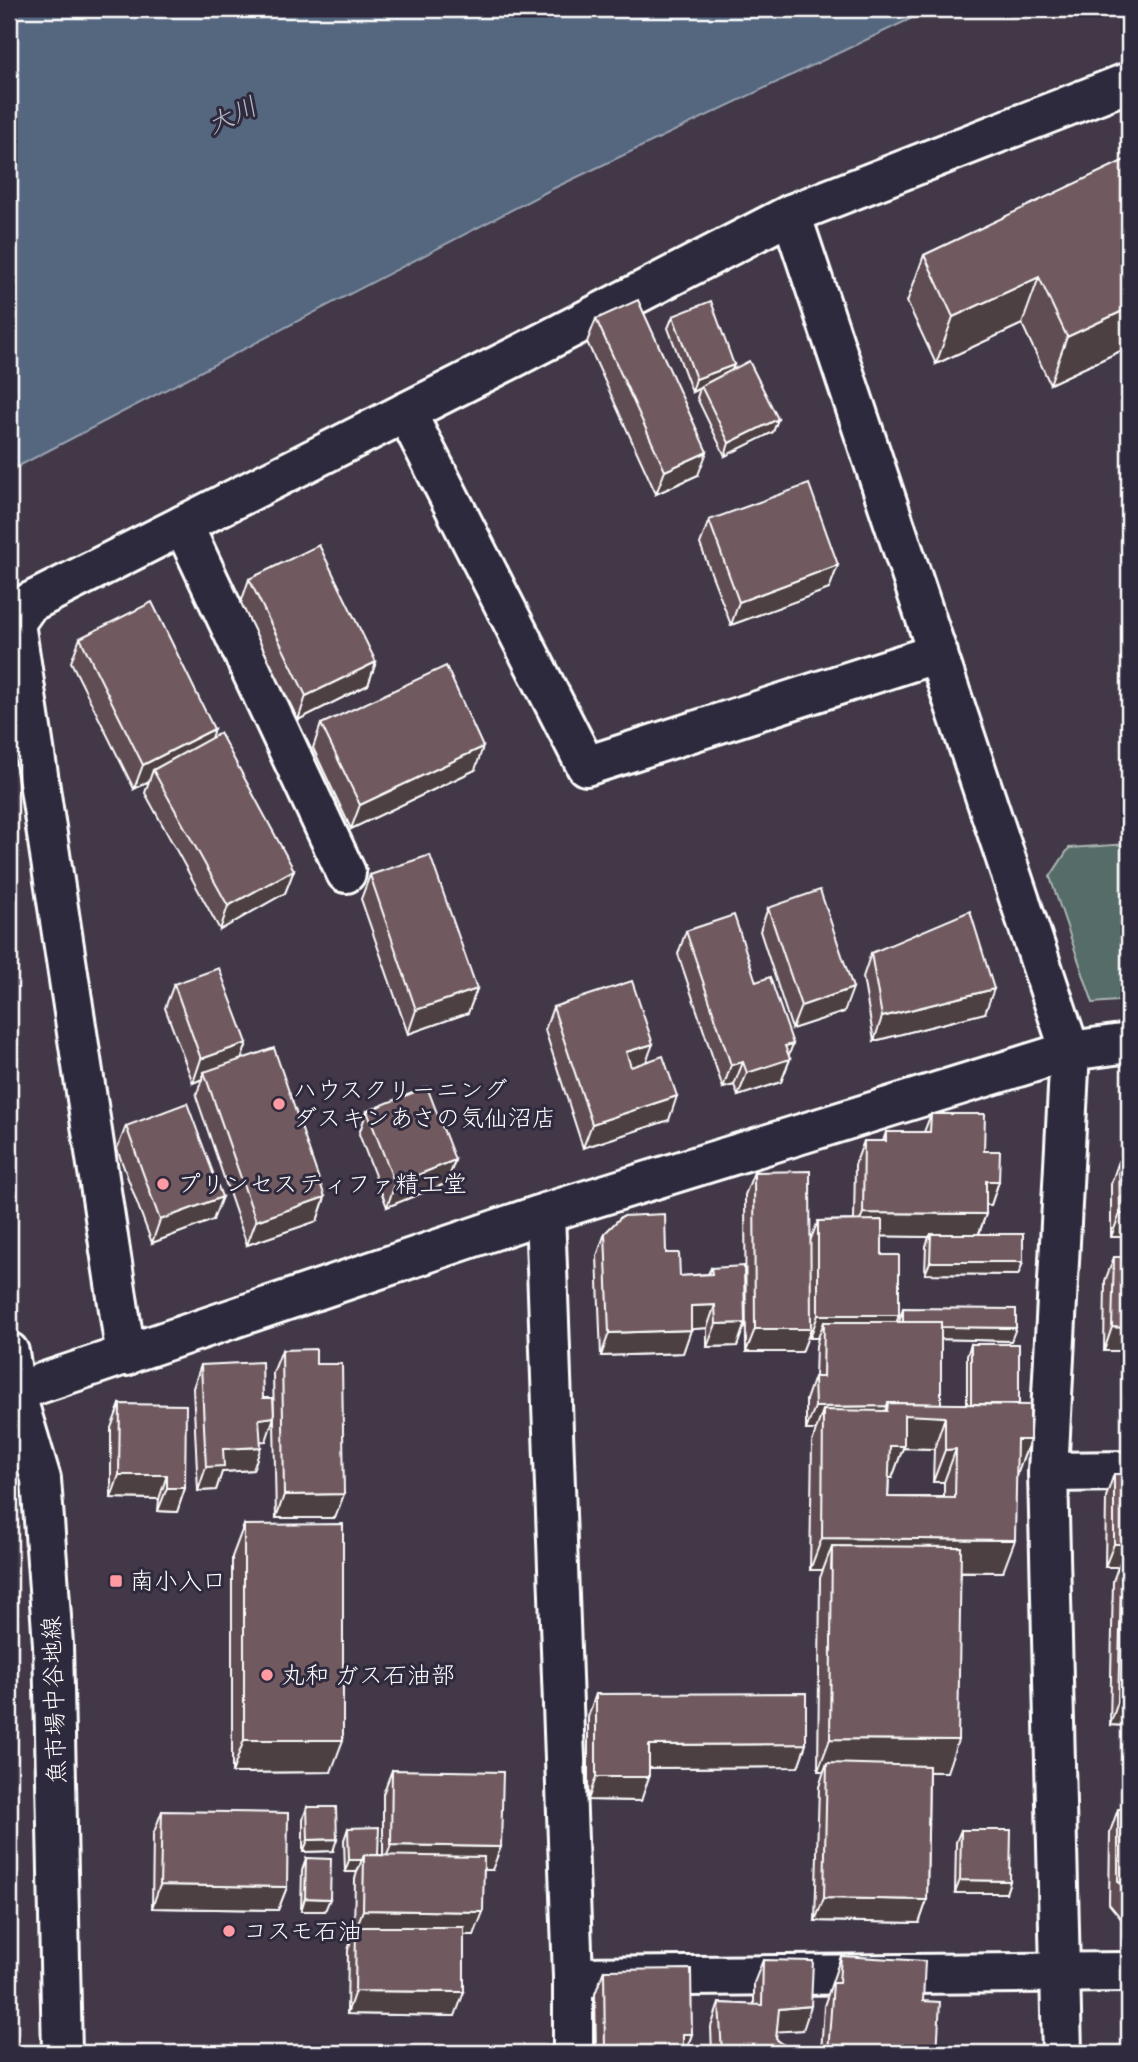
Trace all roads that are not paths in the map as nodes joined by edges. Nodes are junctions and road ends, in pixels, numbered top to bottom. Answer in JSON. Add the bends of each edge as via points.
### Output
{"nodes":[{"id":1,"x":1129,"y":82,"type":"edge"},
{"id":2,"x":791,"y":214,"type":"junction"},
{"id":3,"x":406,"y":412,"type":"junction"},
{"id":4,"x":183,"y":525,"type":"junction"},
{"id":5,"x":938,"y":653,"type":"junction"},
{"id":6,"x":346,"y":873,"type":"dead end"},
{"id":7,"x":1129,"y":1043,"type":"edge"},
{"id":8,"x":1070,"y":1051,"type":"junction"},
{"id":9,"x":545,"y":1213,"type":"junction"},
{"id":10,"x":9,"y":1352,"type":"edge"},
{"id":11,"x":126,"y":1356,"type":"junction"},
{"id":12,"x":12,"y":1393,"type":"edge"},
{"id":13,"x":1129,"y":1471,"type":"edge"},
{"id":14,"x":1048,"y":1472,"type":"junction"},
{"id":15,"x":1059,"y":1972,"type":"junction"},
{"id":16,"x":1129,"y":1972,"type":"edge"},
{"id":17,"x":573,"y":1977,"type":"junction"},
{"id":18,"x":62,"y":2053,"type":"edge"},
{"id":19,"x":573,"y":2053,"type":"edge"},
{"id":20,"x":1062,"y":2053,"type":"edge"}],
"edges":[{"from":1,"to":2,"type":"street"},
{"from":2,"to":3,"type":"street"},
{"from":2,"to":5,"type":"street"},
{"from":3,"to":4,"type":"street"},
{"from":3,"to":5,"type":"street","via":[[586,766]]},
{"from":4,"to":6,"type":"street"},
{"from":4,"to":11,"type":"street","via":[[29,603],[15,623]]},
{"from":5,"to":8,"type":"street"},
{"from":7,"to":8,"type":"street"},
{"from":8,"to":9,"type":"street"},
{"from":8,"to":14,"type":"street"},
{"from":9,"to":11,"type":"street"},
{"from":9,"to":17,"type":"street"},
{"from":10,"to":12,"type":"street","name":"魚市場中谷地線"},
{"from":11,"to":12,"type":"street"},
{"from":12,"to":18,"type":"street","name":"魚市場中谷地線","via":[[41,1479],[52,1630]]},
{"from":13,"to":14,"type":"street"},
{"from":14,"to":15,"type":"street"},
{"from":15,"to":16,"type":"street"},
{"from":15,"to":17,"type":"street"},
{"from":15,"to":20,"type":"street"},
{"from":17,"to":19,"type":"street"}]}
